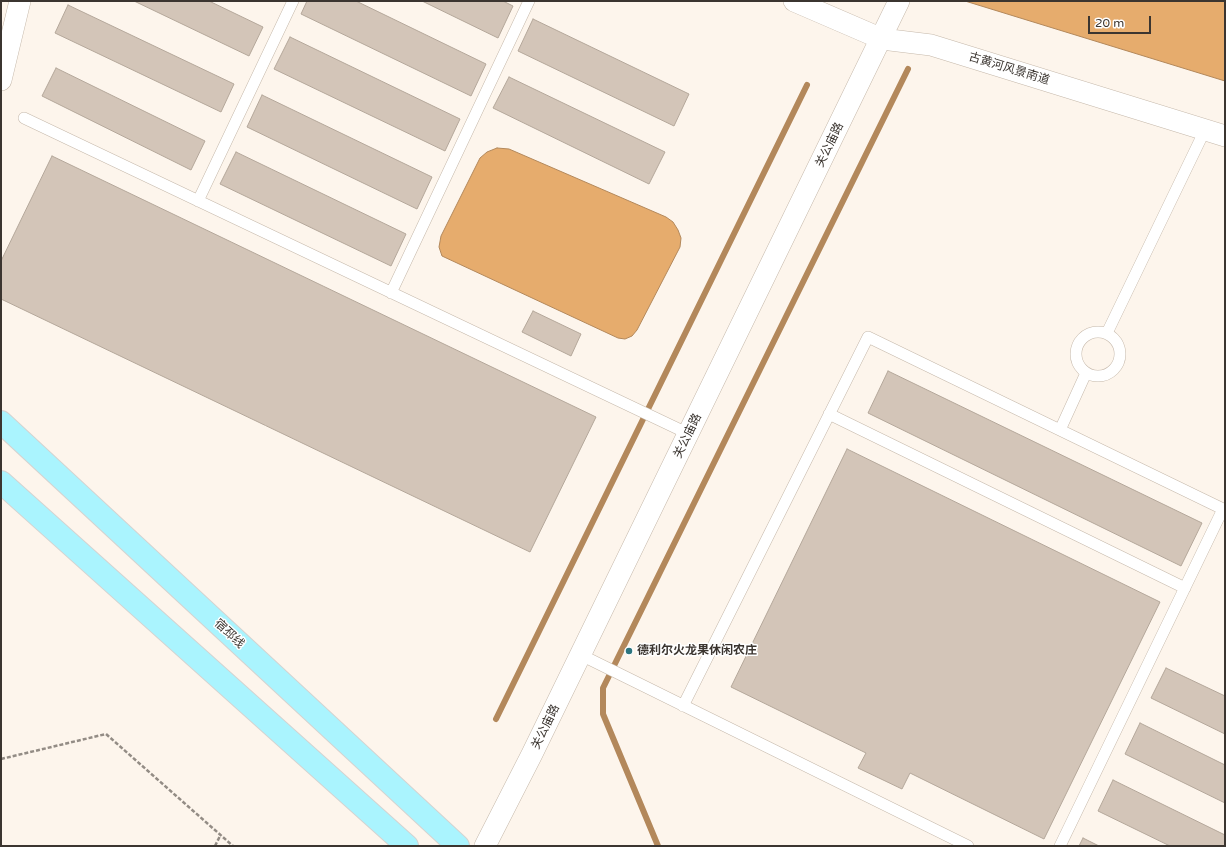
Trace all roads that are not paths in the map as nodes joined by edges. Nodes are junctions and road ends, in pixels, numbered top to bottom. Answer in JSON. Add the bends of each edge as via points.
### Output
{"nodes":[{"id":1,"x":20,"y":1,"type":"edge"},
{"id":2,"x":294,"y":1,"type":"edge"},
{"id":3,"x":529,"y":1,"type":"edge"},
{"id":4,"x":794,"y":1,"type":"edge"},
{"id":5,"x":899,"y":1,"type":"edge"},
{"id":6,"x":885,"y":32,"type":"junction"},
{"id":7,"x":1,"y":80,"type":"edge"},
{"id":8,"x":24,"y":118,"type":"dead end"},
{"id":9,"x":1205,"y":130,"type":"junction"},
{"id":10,"x":1225,"y":136,"type":"edge"},
{"id":11,"x":198,"y":201,"type":"junction"},
{"id":12,"x":391,"y":292,"type":"junction"},
{"id":13,"x":1107,"y":333,"type":"junction"},
{"id":14,"x":1086,"y":373,"type":"junction"},
{"id":15,"x":829,"y":414,"type":"junction"},
{"id":16,"x":1,"y":422,"type":"edge"},
{"id":17,"x":1060,"y":430,"type":"junction"},
{"id":18,"x":689,"y":434,"type":"junction"},
{"id":19,"x":1,"y":482,"type":"edge"},
{"id":20,"x":1185,"y":588,"type":"junction"},
{"id":21,"x":581,"y":655,"type":"junction"},
{"id":22,"x":683,"y":706,"type":"junction"},
{"id":23,"x":407,"y":846,"type":"edge"},
{"id":24,"x":458,"y":846,"type":"edge"},
{"id":25,"x":485,"y":846,"type":"edge"},
{"id":26,"x":968,"y":846,"type":"edge"},
{"id":27,"x":1060,"y":846,"type":"edge"}],
"edges":[{"from":1,"to":7,"type":"street"},
{"from":2,"to":11,"type":"lane"},
{"from":3,"to":12,"type":"lane"},
{"from":4,"to":6,"type":"street","name":"古黄河风景南道"},
{"from":5,"to":6,"type":"street","name":"关公庙路"},
{"from":6,"to":9,"type":"street","name":"古黄河风景南道"},
{"from":6,"to":18,"type":"street","name":"关公庙路"},
{"from":8,"to":11,"type":"lane"},
{"from":9,"to":10,"type":"street","name":"古黄河风景南道"},
{"from":9,"to":13,"type":"lane"},
{"from":11,"to":12,"type":"lane"},
{"from":12,"to":18,"type":"lane"},
{"from":13,"to":14,"type":"lane","via":[[1096,331],[1085,335],[1077,343],[1075,354],[1078,365]]},
{"from":13,"to":14,"type":"lane","via":[[1117,341],[1119,347],[1117,365],[1108,374],[1097,376]]},
{"from":14,"to":17,"type":"lane"},
{"from":15,"to":17,"type":"lane","via":[[868,337]]},
{"from":15,"to":20,"type":"lane"},
{"from":15,"to":22,"type":"lane"},
{"from":16,"to":24,"type":"main road","name":"宿邳线"},
{"from":17,"to":20,"type":"lane","via":[[1223,509]]},
{"from":18,"to":21,"type":"street","name":"关公庙路"},
{"from":19,"to":23,"type":"main road"},
{"from":20,"to":27,"type":"lane"},
{"from":21,"to":22,"type":"lane"},
{"from":21,"to":25,"type":"street","name":"关公庙路"},
{"from":22,"to":26,"type":"lane"}]}
